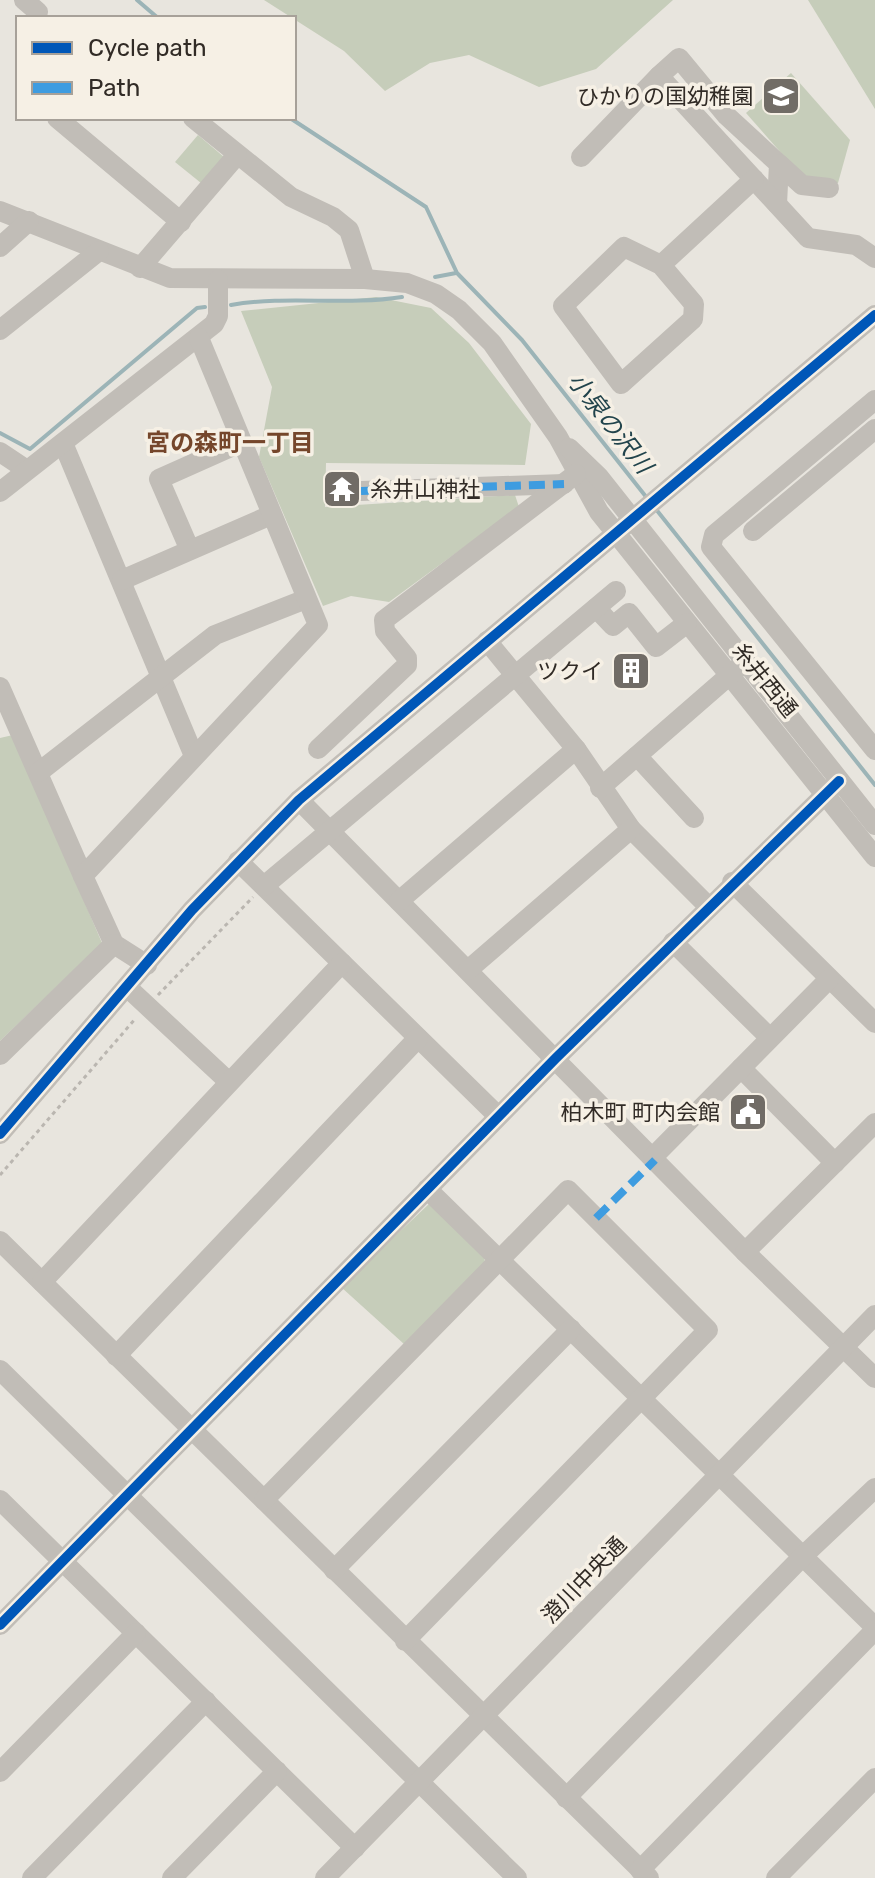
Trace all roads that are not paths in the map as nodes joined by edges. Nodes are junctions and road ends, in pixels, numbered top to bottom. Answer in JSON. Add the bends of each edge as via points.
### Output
{"nodes":[{"id":1,"x":659,"y":76,"type":"junction"},
{"id":2,"x":59,"y":120,"type":"edge"},
{"id":3,"x":195,"y":120,"type":"edge"},
{"id":4,"x":237,"y":155,"type":"junction"},
{"id":5,"x":581,"y":157,"type":"dead end"},
{"id":6,"x":779,"y":164,"type":"junction"},
{"id":7,"x":754,"y":179,"type":"junction"},
{"id":8,"x":829,"y":188,"type":"dead end"},
{"id":9,"x":777,"y":204,"type":"junction"},
{"id":10,"x":0,"y":211,"type":"edge"},
{"id":11,"x":29,"y":221,"type":"junction"},
{"id":12,"x":181,"y":222,"type":"junction"},
{"id":13,"x":0,"y":247,"type":"edge"},
{"id":14,"x":99,"y":251,"type":"junction"},
{"id":15,"x":875,"y":258,"type":"edge"},
{"id":16,"x":661,"y":265,"type":"junction"},
{"id":17,"x":140,"y":268,"type":"junction"},
{"id":18,"x":365,"y":279,"type":"junction"},
{"id":19,"x":218,"y":280,"type":"junction"},
{"id":20,"x":875,"y":315,"type":"edge"},
{"id":21,"x":0,"y":330,"type":"edge"},
{"id":22,"x":199,"y":338,"type":"junction"},
{"id":23,"x":875,"y":400,"type":"edge"},
{"id":24,"x":875,"y":429,"type":"edge"},
{"id":25,"x":558,"y":437,"type":"junction"},
{"id":26,"x":242,"y":442,"type":"junction"},
{"id":27,"x":63,"y":443,"type":"junction"},
{"id":28,"x":822,"y":444,"type":"junction"},
{"id":29,"x":0,"y":452,"type":"edge"},
{"id":30,"x":836,"y":461,"type":"junction"},
{"id":31,"x":27,"y":470,"type":"junction"},
{"id":32,"x":570,"y":479,"type":"junction"},
{"id":33,"x":361,"y":491,"type":"dead end"},
{"id":34,"x":0,"y":492,"type":"edge"},
{"id":35,"x":646,"y":510,"type":"junction"},
{"id":36,"x":271,"y":515,"type":"junction"},
{"id":37,"x":753,"y":531,"type":"dead end"},
{"id":38,"x":617,"y":534,"type":"junction"},
{"id":39,"x":189,"y":548,"type":"junction"},
{"id":40,"x":122,"y":580,"type":"junction"},
{"id":41,"x":616,"y":591,"type":"dead end"},
{"id":42,"x":306,"y":599,"type":"junction"},
{"id":43,"x":596,"y":608,"type":"junction"},
{"id":44,"x":687,"y":623,"type":"junction"},
{"id":45,"x":487,"y":641,"type":"junction"},
{"id":46,"x":736,"y":669,"type":"junction"},
{"id":47,"x":515,"y":675,"type":"junction"},
{"id":48,"x":162,"y":680,"type":"junction"},
{"id":49,"x":0,"y":687,"type":"edge"},
{"id":50,"x":318,"y":749,"type":"dead end"},
{"id":51,"x":576,"y":749,"type":"junction"},
{"id":52,"x":875,"y":750,"type":"edge"},
{"id":53,"x":194,"y":756,"type":"junction"},
{"id":54,"x":637,"y":756,"type":"junction"},
{"id":55,"x":39,"y":772,"type":"junction"},
{"id":56,"x":832,"y":787,"type":"junction"},
{"id":57,"x":600,"y":788,"type":"junction"},
{"id":58,"x":299,"y":800,"type":"junction"},
{"id":59,"x":694,"y":818,"type":"dead end"},
{"id":60,"x":875,"y":825,"type":"edge"},
{"id":61,"x":631,"y":829,"type":"junction"},
{"id":62,"x":329,"y":830,"type":"junction"},
{"id":63,"x":875,"y":857,"type":"edge"},
{"id":64,"x":238,"y":861,"type":"junction"},
{"id":65,"x":83,"y":876,"type":"junction"},
{"id":66,"x":732,"y":882,"type":"junction"},
{"id":67,"x":264,"y":886,"type":"junction"},
{"id":68,"x":399,"y":901,"type":"junction"},
{"id":69,"x":708,"y":906,"type":"junction"},
{"id":70,"x":673,"y":942,"type":"junction"},
{"id":71,"x":114,"y":944,"type":"junction"},
{"id":72,"x":342,"y":963,"type":"junction"},
{"id":73,"x":147,"y":965,"type":"junction"},
{"id":74,"x":468,"y":970,"type":"junction"},
{"id":75,"x":829,"y":979,"type":"junction"},
{"id":76,"x":127,"y":987,"type":"junction"},
{"id":77,"x":875,"y":1023,"type":"edge"},
{"id":78,"x":418,"y":1038,"type":"junction"},
{"id":79,"x":770,"y":1038,"type":"junction"},
{"id":80,"x":0,"y":1055,"type":"edge"},
{"id":81,"x":556,"y":1058,"type":"junction"},
{"id":82,"x":741,"y":1068,"type":"junction"},
{"id":83,"x":229,"y":1082,"type":"junction"},
{"id":84,"x":498,"y":1116,"type":"junction"},
{"id":85,"x":875,"y":1123,"type":"edge"},
{"id":86,"x":0,"y":1134,"type":"edge"},
{"id":87,"x":653,"y":1157,"type":"junction"},
{"id":88,"x":835,"y":1163,"type":"junction"},
{"id":89,"x":427,"y":1189,"type":"junction"},
{"id":90,"x":0,"y":1241,"type":"edge"},
{"id":91,"x":745,"y":1252,"type":"junction"},
{"id":92,"x":501,"y":1258,"type":"junction"},
{"id":93,"x":42,"y":1282,"type":"junction"},
{"id":94,"x":875,"y":1315,"type":"edge"},
{"id":95,"x":571,"y":1329,"type":"junction"},
{"id":96,"x":843,"y":1348,"type":"junction"},
{"id":97,"x":116,"y":1356,"type":"junction"},
{"id":98,"x":0,"y":1370,"type":"edge"},
{"id":99,"x":875,"y":1378,"type":"edge"},
{"id":100,"x":640,"y":1398,"type":"junction"},
{"id":101,"x":191,"y":1429,"type":"junction"},
{"id":102,"x":721,"y":1474,"type":"junction"},
{"id":103,"x":127,"y":1496,"type":"junction"},
{"id":104,"x":871,"y":1499,"type":"edge"},
{"id":105,"x":0,"y":1500,"type":"edge"},
{"id":106,"x":264,"y":1500,"type":"junction"},
{"id":107,"x":803,"y":1556,"type":"junction"},
{"id":108,"x":62,"y":1561,"type":"junction"},
{"id":109,"x":334,"y":1570,"type":"junction"},
{"id":110,"x":0,"y":1625,"type":"edge"},
{"id":111,"x":875,"y":1628,"type":"edge"},
{"id":112,"x":136,"y":1633,"type":"junction"},
{"id":113,"x":405,"y":1641,"type":"junction"},
{"id":114,"x":206,"y":1701,"type":"junction"},
{"id":115,"x":485,"y":1716,"type":"junction"},
{"id":116,"x":277,"y":1771,"type":"junction"},
{"id":117,"x":0,"y":1772,"type":"edge"},
{"id":118,"x":875,"y":1778,"type":"edge"},
{"id":119,"x":421,"y":1782,"type":"junction"},
{"id":120,"x":566,"y":1798,"type":"junction"},
{"id":121,"x":355,"y":1848,"type":"junction"},
{"id":122,"x":503,"y":1873,"type":"edge"},
{"id":123,"x":645,"y":1874,"type":"edge"},
{"id":124,"x":32,"y":1878,"type":"edge"},
{"id":125,"x":172,"y":1878,"type":"edge"},
{"id":126,"x":325,"y":1878,"type":"edge"},
{"id":127,"x":776,"y":1878,"type":"edge"}],
"edges":[{"from":1,"to":5,"type":"street"},
{"from":1,"to":6,"type":"street","via":[[679,58],[727,116]]},
{"from":1,"to":7,"type":"street"},
{"from":2,"to":12,"type":"street"},
{"from":3,"to":4,"type":"street"},
{"from":4,"to":12,"type":"street"},
{"from":4,"to":18,"type":"street","via":[[291,197],[349,230]]},
{"from":6,"to":8,"type":"street","via":[[802,185]]},
{"from":6,"to":9,"type":"street"},
{"from":7,"to":9,"type":"street"},
{"from":7,"to":16,"type":"street"},
{"from":9,"to":15,"type":"street","via":[[808,238],[856,245]]},
{"from":10,"to":11,"type":"street"},
{"from":11,"to":13,"type":"street"},
{"from":11,"to":14,"type":"street"},
{"from":12,"to":17,"type":"street"},
{"from":14,"to":17,"type":"street"},
{"from":14,"to":21,"type":"street"},
{"from":16,"to":16,"type":"street","via":[[624,247],[563,306],[621,384],[693,319],[694,304]]},
{"from":17,"to":19,"type":"street","via":[[170,278]]},
{"from":18,"to":19,"type":"street"},
{"from":18,"to":25,"type":"street","via":[[407,283],[459,310],[492,343]]},
{"from":19,"to":22,"type":"street","via":[[218,316]]},
{"from":20,"to":35,"type":"street"},
{"from":22,"to":26,"type":"street"},
{"from":22,"to":27,"type":"street"},
{"from":23,"to":28,"type":"street"},
{"from":24,"to":30,"type":"street"},
{"from":25,"to":32,"type":"street","name":"糸井西通"},
{"from":25,"to":35,"type":"street","name":"糸井西通","via":[[599,477]]},
{"from":26,"to":36,"type":"street"},
{"from":26,"to":39,"type":"street","via":[[159,479]]},
{"from":27,"to":31,"type":"street"},
{"from":27,"to":40,"type":"street"},
{"from":28,"to":30,"type":"street"},
{"from":28,"to":52,"type":"street","via":[[714,535],[711,547]]},
{"from":29,"to":31,"type":"street"},
{"from":30,"to":37,"type":"street"},
{"from":31,"to":34,"type":"street"},
{"from":32,"to":33,"type":"street"},
{"from":32,"to":38,"type":"street","name":"糸井西通"},
{"from":32,"to":50,"type":"street","via":[[384,620],[385,631],[407,665]]},
{"from":35,"to":38,"type":"street"},
{"from":35,"to":46,"type":"street","name":"糸井西通"},
{"from":36,"to":39,"type":"street"},
{"from":36,"to":42,"type":"street"},
{"from":38,"to":44,"type":"street","name":"糸井西通"},
{"from":38,"to":45,"type":"street"},
{"from":39,"to":40,"type":"street"},
{"from":40,"to":48,"type":"street"},
{"from":41,"to":43,"type":"street"},
{"from":42,"to":48,"type":"street","via":[[215,635]]},
{"from":42,"to":53,"type":"street","via":[[318,625]]},
{"from":43,"to":44,"type":"street","via":[[613,626],[629,613],[656,647]]},
{"from":43,"to":47,"type":"street"},
{"from":44,"to":46,"type":"street","name":"糸井西通"},
{"from":45,"to":47,"type":"street"},
{"from":45,"to":58,"type":"street"},
{"from":46,"to":54,"type":"street"},
{"from":46,"to":56,"type":"street","name":"糸井西通"},
{"from":47,"to":51,"type":"street"},
{"from":47,"to":62,"type":"street"},
{"from":48,"to":53,"type":"street"},
{"from":48,"to":55,"type":"street"},
{"from":49,"to":55,"type":"street"},
{"from":51,"to":57,"type":"street"},
{"from":51,"to":68,"type":"street"},
{"from":53,"to":65,"type":"street"},
{"from":54,"to":57,"type":"street"},
{"from":54,"to":59,"type":"street"},
{"from":55,"to":65,"type":"street"},
{"from":56,"to":60,"type":"street","name":"糸井西通"},
{"from":56,"to":63,"type":"street","name":"糸井西通"},
{"from":56,"to":66,"type":"street"},
{"from":57,"to":61,"type":"street"},
{"from":58,"to":62,"type":"street"},
{"from":58,"to":64,"type":"street"},
{"from":61,"to":69,"type":"street"},
{"from":61,"to":74,"type":"street"},
{"from":62,"to":67,"type":"street"},
{"from":62,"to":68,"type":"street"},
{"from":64,"to":67,"type":"street"},
{"from":64,"to":73,"type":"street"},
{"from":65,"to":71,"type":"street"},
{"from":66,"to":69,"type":"street"},
{"from":66,"to":75,"type":"street"},
{"from":67,"to":72,"type":"street"},
{"from":68,"to":74,"type":"street"},
{"from":69,"to":70,"type":"street"},
{"from":70,"to":79,"type":"street"},
{"from":70,"to":81,"type":"street"},
{"from":71,"to":73,"type":"street"},
{"from":71,"to":80,"type":"street"},
{"from":72,"to":78,"type":"street"},
{"from":72,"to":83,"type":"street"},
{"from":73,"to":76,"type":"street"},
{"from":74,"to":81,"type":"street"},
{"from":75,"to":77,"type":"street"},
{"from":75,"to":79,"type":"street"},
{"from":76,"to":83,"type":"street"},
{"from":76,"to":86,"type":"street"},
{"from":78,"to":84,"type":"street"},
{"from":78,"to":97,"type":"street"},
{"from":79,"to":82,"type":"street"},
{"from":81,"to":84,"type":"street"},
{"from":81,"to":87,"type":"street"},
{"from":82,"to":87,"type":"street"},
{"from":82,"to":88,"type":"street"},
{"from":83,"to":93,"type":"street"},
{"from":84,"to":89,"type":"street"},
{"from":85,"to":88,"type":"street"},
{"from":87,"to":91,"type":"street"},
{"from":88,"to":91,"type":"street"},
{"from":89,"to":92,"type":"street"},
{"from":89,"to":101,"type":"street"},
{"from":90,"to":93,"type":"street"},
{"from":91,"to":96,"type":"street"},
{"from":92,"to":95,"type":"street"},
{"from":92,"to":100,"type":"street","via":[[568,1190],[708,1330]]},
{"from":92,"to":106,"type":"street"},
{"from":93,"to":97,"type":"street"},
{"from":94,"to":96,"type":"street","name":"澄川中央通"},
{"from":95,"to":100,"type":"street"},
{"from":95,"to":109,"type":"street"},
{"from":96,"to":99,"type":"street"},
{"from":96,"to":102,"type":"street","name":"澄川中央通"},
{"from":97,"to":101,"type":"street"},
{"from":98,"to":103,"type":"street"},
{"from":100,"to":102,"type":"street"},
{"from":100,"to":113,"type":"street"},
{"from":101,"to":103,"type":"street"},
{"from":101,"to":106,"type":"street"},
{"from":102,"to":107,"type":"street"},
{"from":102,"to":115,"type":"street","name":"澄川中央通"},
{"from":103,"to":108,"type":"street"},
{"from":103,"to":119,"type":"street"},
{"from":104,"to":107,"type":"street"},
{"from":105,"to":108,"type":"street"},
{"from":106,"to":109,"type":"street"},
{"from":107,"to":111,"type":"street"},
{"from":107,"to":120,"type":"street"},
{"from":108,"to":110,"type":"street"},
{"from":108,"to":112,"type":"street"},
{"from":109,"to":113,"type":"street"},
{"from":111,"to":123,"type":"street"},
{"from":112,"to":114,"type":"street"},
{"from":112,"to":117,"type":"street"},
{"from":113,"to":115,"type":"street"},
{"from":114,"to":116,"type":"street"},
{"from":114,"to":124,"type":"street"},
{"from":115,"to":119,"type":"street","name":"澄川中央通"},
{"from":115,"to":120,"type":"street"},
{"from":116,"to":121,"type":"street"},
{"from":116,"to":125,"type":"street"},
{"from":118,"to":127,"type":"street"},
{"from":119,"to":121,"type":"street","name":"澄川中央通"},
{"from":119,"to":122,"type":"street"},
{"from":120,"to":123,"type":"street"},
{"from":121,"to":126,"type":"street","name":"澄川中央通"}]}
